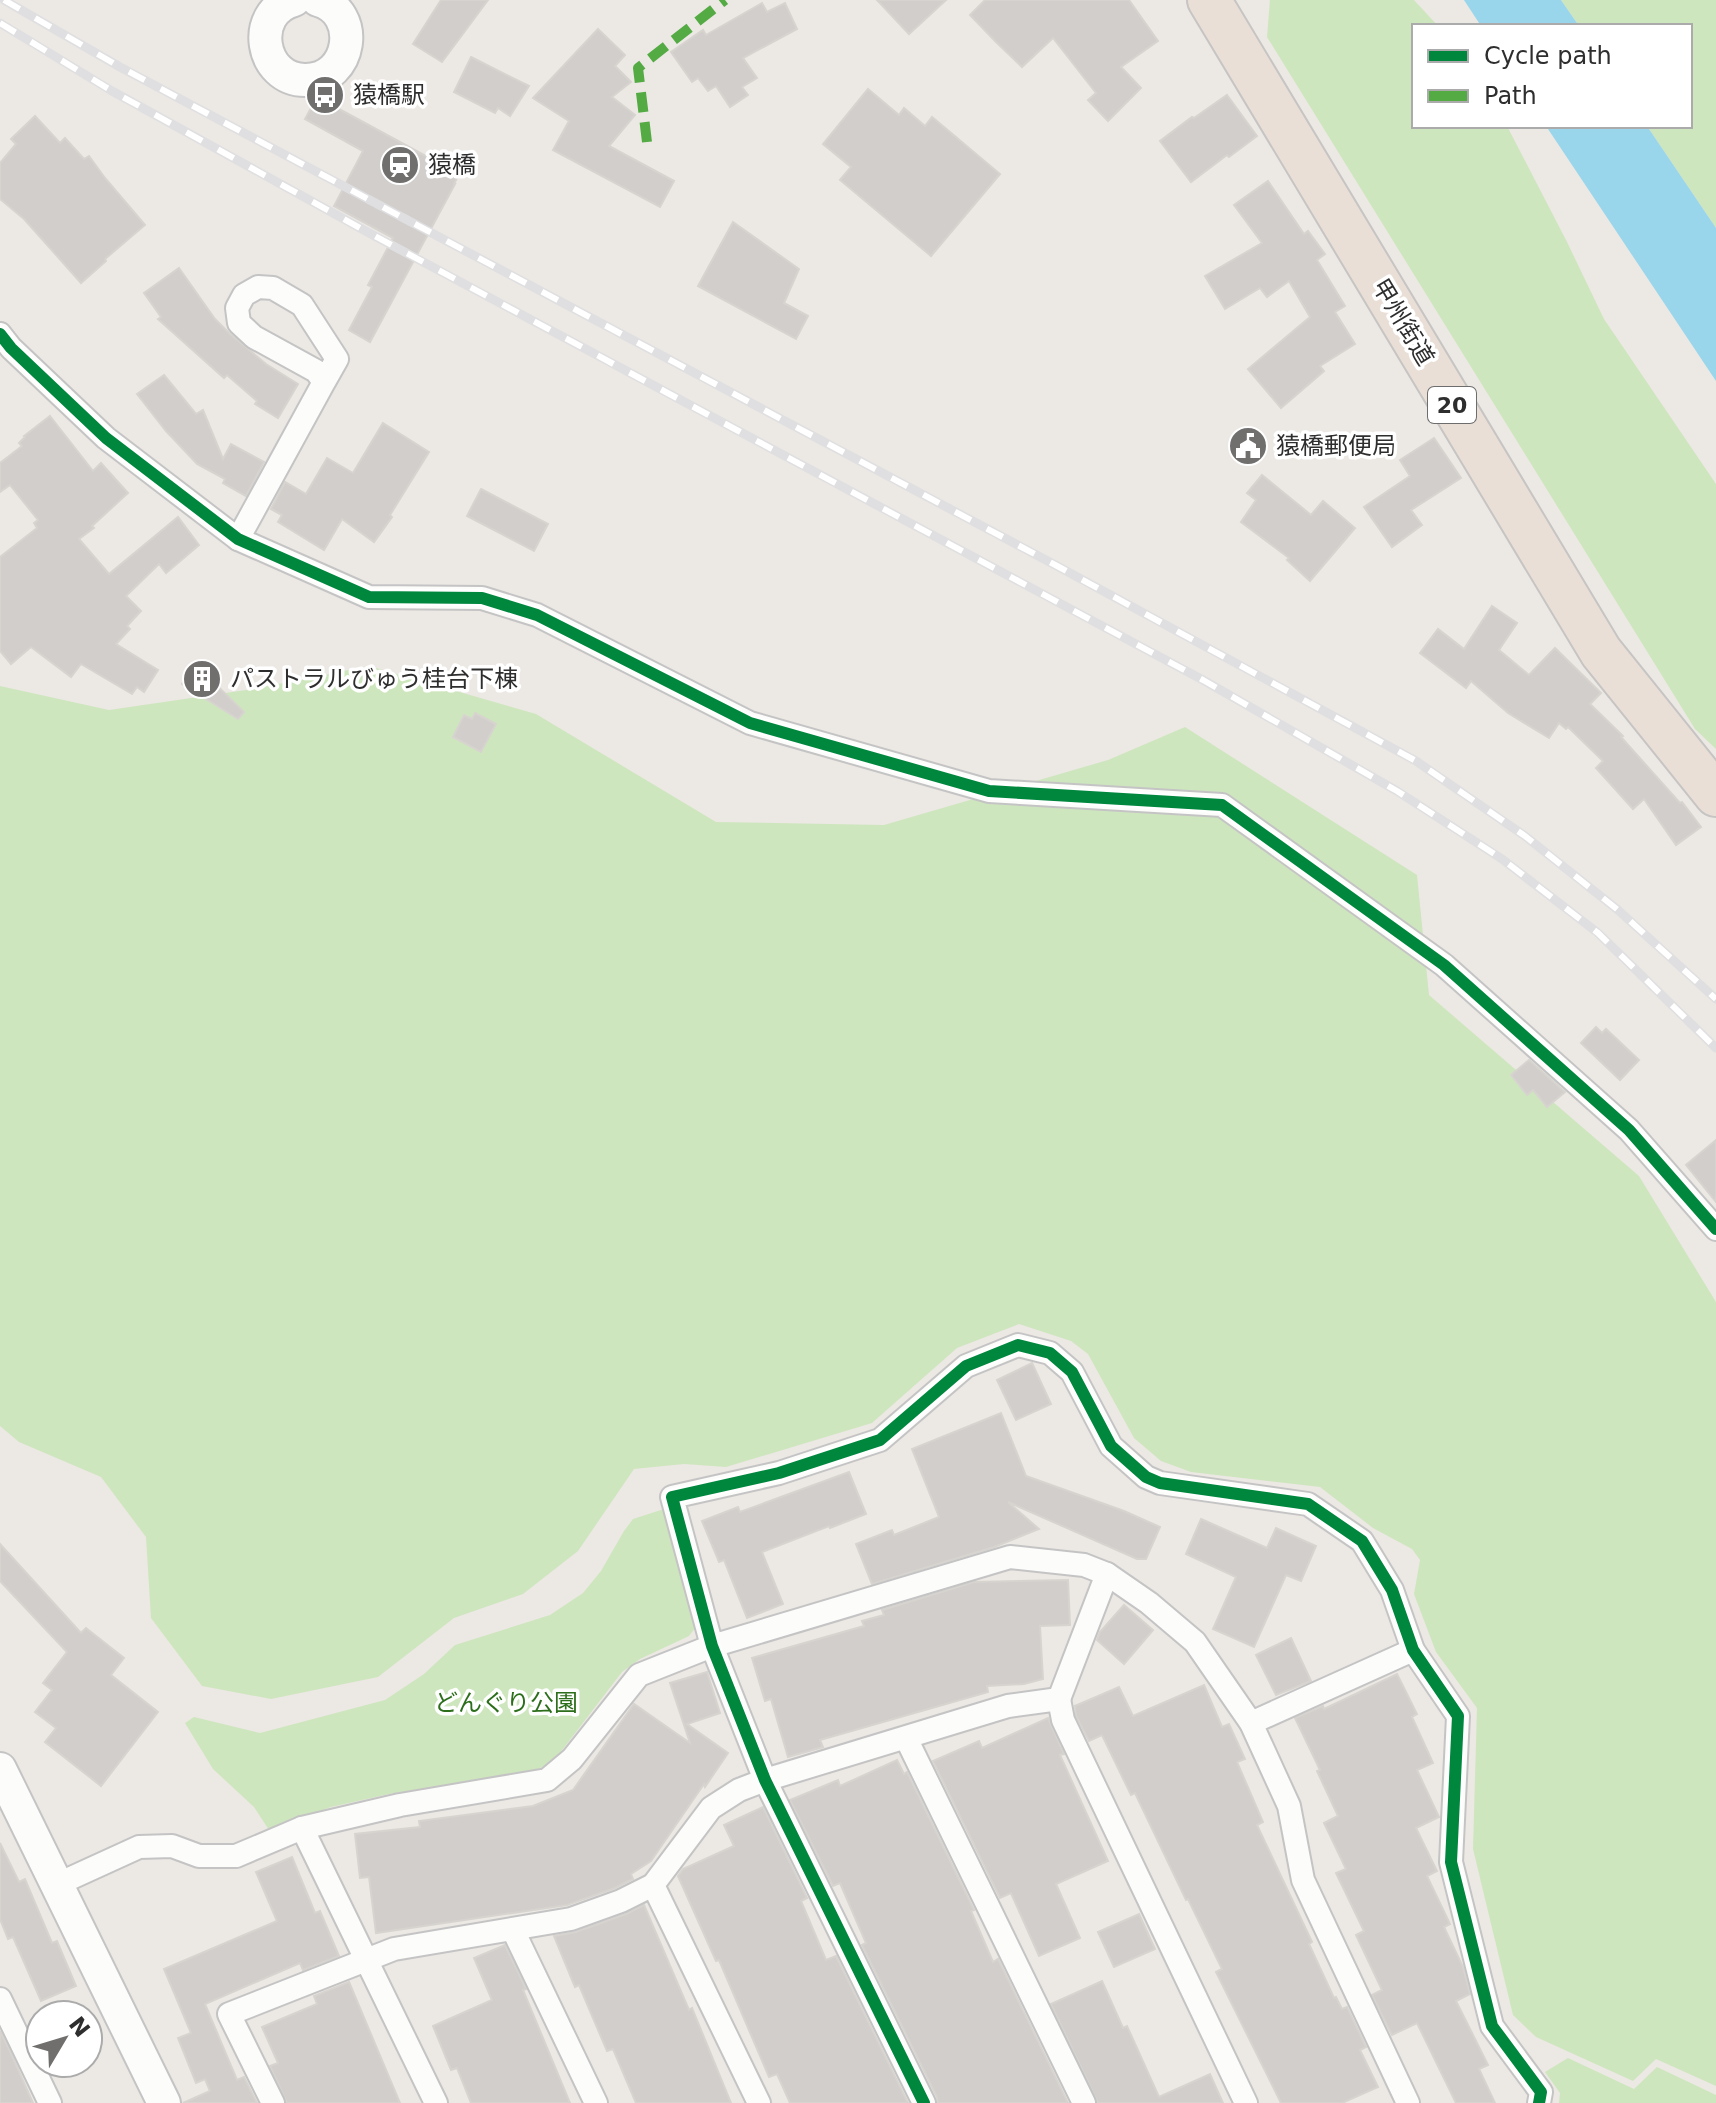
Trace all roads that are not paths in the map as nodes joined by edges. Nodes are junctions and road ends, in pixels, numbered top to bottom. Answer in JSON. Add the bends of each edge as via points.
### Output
{"nodes":[{"id":1,"x":294,"y":0,"type":"edge"},
{"id":2,"x":1209,"y":0,"type":"edge"},
{"id":3,"x":324,"y":1,"type":"edge"},
{"id":4,"x":0,"y":334,"type":"edge"},
{"id":5,"x":324,"y":382,"type":"junction"},
{"id":6,"x":238,"y":539,"type":"junction"},
{"id":7,"x":1716,"y":795,"type":"edge"},
{"id":8,"x":1716,"y":1229,"type":"edge"},
{"id":9,"x":1107,"y":1574,"type":"junction"},
{"id":10,"x":712,"y":1646,"type":"junction"},
{"id":11,"x":1413,"y":1650,"type":"junction"},
{"id":12,"x":1059,"y":1699,"type":"junction"},
{"id":13,"x":1251,"y":1723,"type":"junction"},
{"id":14,"x":906,"y":1738,"type":"junction"},
{"id":15,"x":765,"y":1780,"type":"junction"},
{"id":16,"x":3,"y":1781,"type":"edge"},
{"id":17,"x":302,"y":1828,"type":"junction"},
{"id":18,"x":58,"y":1884,"type":"junction"},
{"id":19,"x":653,"y":1885,"type":"junction"},
{"id":20,"x":513,"y":1930,"type":"junction"},
{"id":21,"x":366,"y":1959,"type":"junction"},
{"id":22,"x":0,"y":1999,"type":"edge"},
{"id":23,"x":1402,"y":2101,"type":"edge"},
{"id":24,"x":50,"y":2103,"type":"edge"},
{"id":25,"x":164,"y":2103,"type":"edge"},
{"id":26,"x":273,"y":2103,"type":"edge"},
{"id":27,"x":436,"y":2103,"type":"edge"},
{"id":28,"x":596,"y":2103,"type":"edge"},
{"id":29,"x":759,"y":2103,"type":"edge"},
{"id":30,"x":924,"y":2103,"type":"edge"},
{"id":31,"x":1084,"y":2103,"type":"edge"},
{"id":32,"x":1246,"y":2103,"type":"edge"},
{"id":33,"x":1539,"y":2103,"type":"edge"}],
"edges":[{"from":1,"to":3,"type":"street","via":[[270,17],[264,38],[270,59],[285,75],[306,80],[327,75],[342,60],[348,39],[342,18]]},
{"from":2,"to":7,"type":"highway","name":"甲州街道","number":"20","via":[[1601,652]]},
{"from":4,"to":6,"type":"street","via":[[106,438]]},
{"from":5,"to":5,"type":"street","via":[[316,371],[239,323],[237,308],[244,295],[258,287],[273,288],[302,305],[337,359]]},
{"from":5,"to":6,"type":"street"},
{"from":6,"to":8,"type":"street","via":[[369,597],[482,598],[537,615],[750,723],[989,791],[1222,805],[1444,965],[1629,1130]]},
{"from":9,"to":10,"type":"street","via":[[1084,1565],[1010,1557]]},
{"from":9,"to":12,"type":"street"},
{"from":9,"to":13,"type":"street","via":[[1195,1642]]},
{"from":10,"to":11,"type":"street","via":[[672,1497],[779,1473],[880,1440],[966,1366],[1018,1345],[1050,1353],[1072,1372],[1111,1446],[1146,1477],[1308,1504],[1362,1541],[1392,1590]]},
{"from":10,"to":15,"type":"street"},
{"from":10,"to":17,"type":"street","via":[[639,1675],[572,1759],[547,1780]]},
{"from":11,"to":13,"type":"street"},
{"from":11,"to":33,"type":"street","via":[[1458,1716],[1451,1862],[1492,2026],[1541,2092]]},
{"from":12,"to":14,"type":"street","via":[[1008,1706]]},
{"from":12,"to":32,"type":"street","via":[[1063,1720]]},
{"from":13,"to":23,"type":"street","via":[[1289,1806],[1303,1880]]},
{"from":14,"to":15,"type":"street"},
{"from":14,"to":31,"type":"street"},
{"from":15,"to":19,"type":"street","via":[[711,1808]]},
{"from":15,"to":30,"type":"street"},
{"from":16,"to":18,"type":"street"},
{"from":17,"to":18,"type":"street","via":[[236,1856],[199,1856],[172,1846],[139,1847]]},
{"from":17,"to":21,"type":"street"},
{"from":18,"to":25,"type":"street"},
{"from":19,"to":20,"type":"street","via":[[571,1919]]},
{"from":19,"to":29,"type":"street"},
{"from":20,"to":21,"type":"street","via":[[394,1949]]},
{"from":20,"to":28,"type":"street"},
{"from":21,"to":26,"type":"street","via":[[229,2014]]},
{"from":21,"to":27,"type":"street"},
{"from":22,"to":24,"type":"street"}]}
